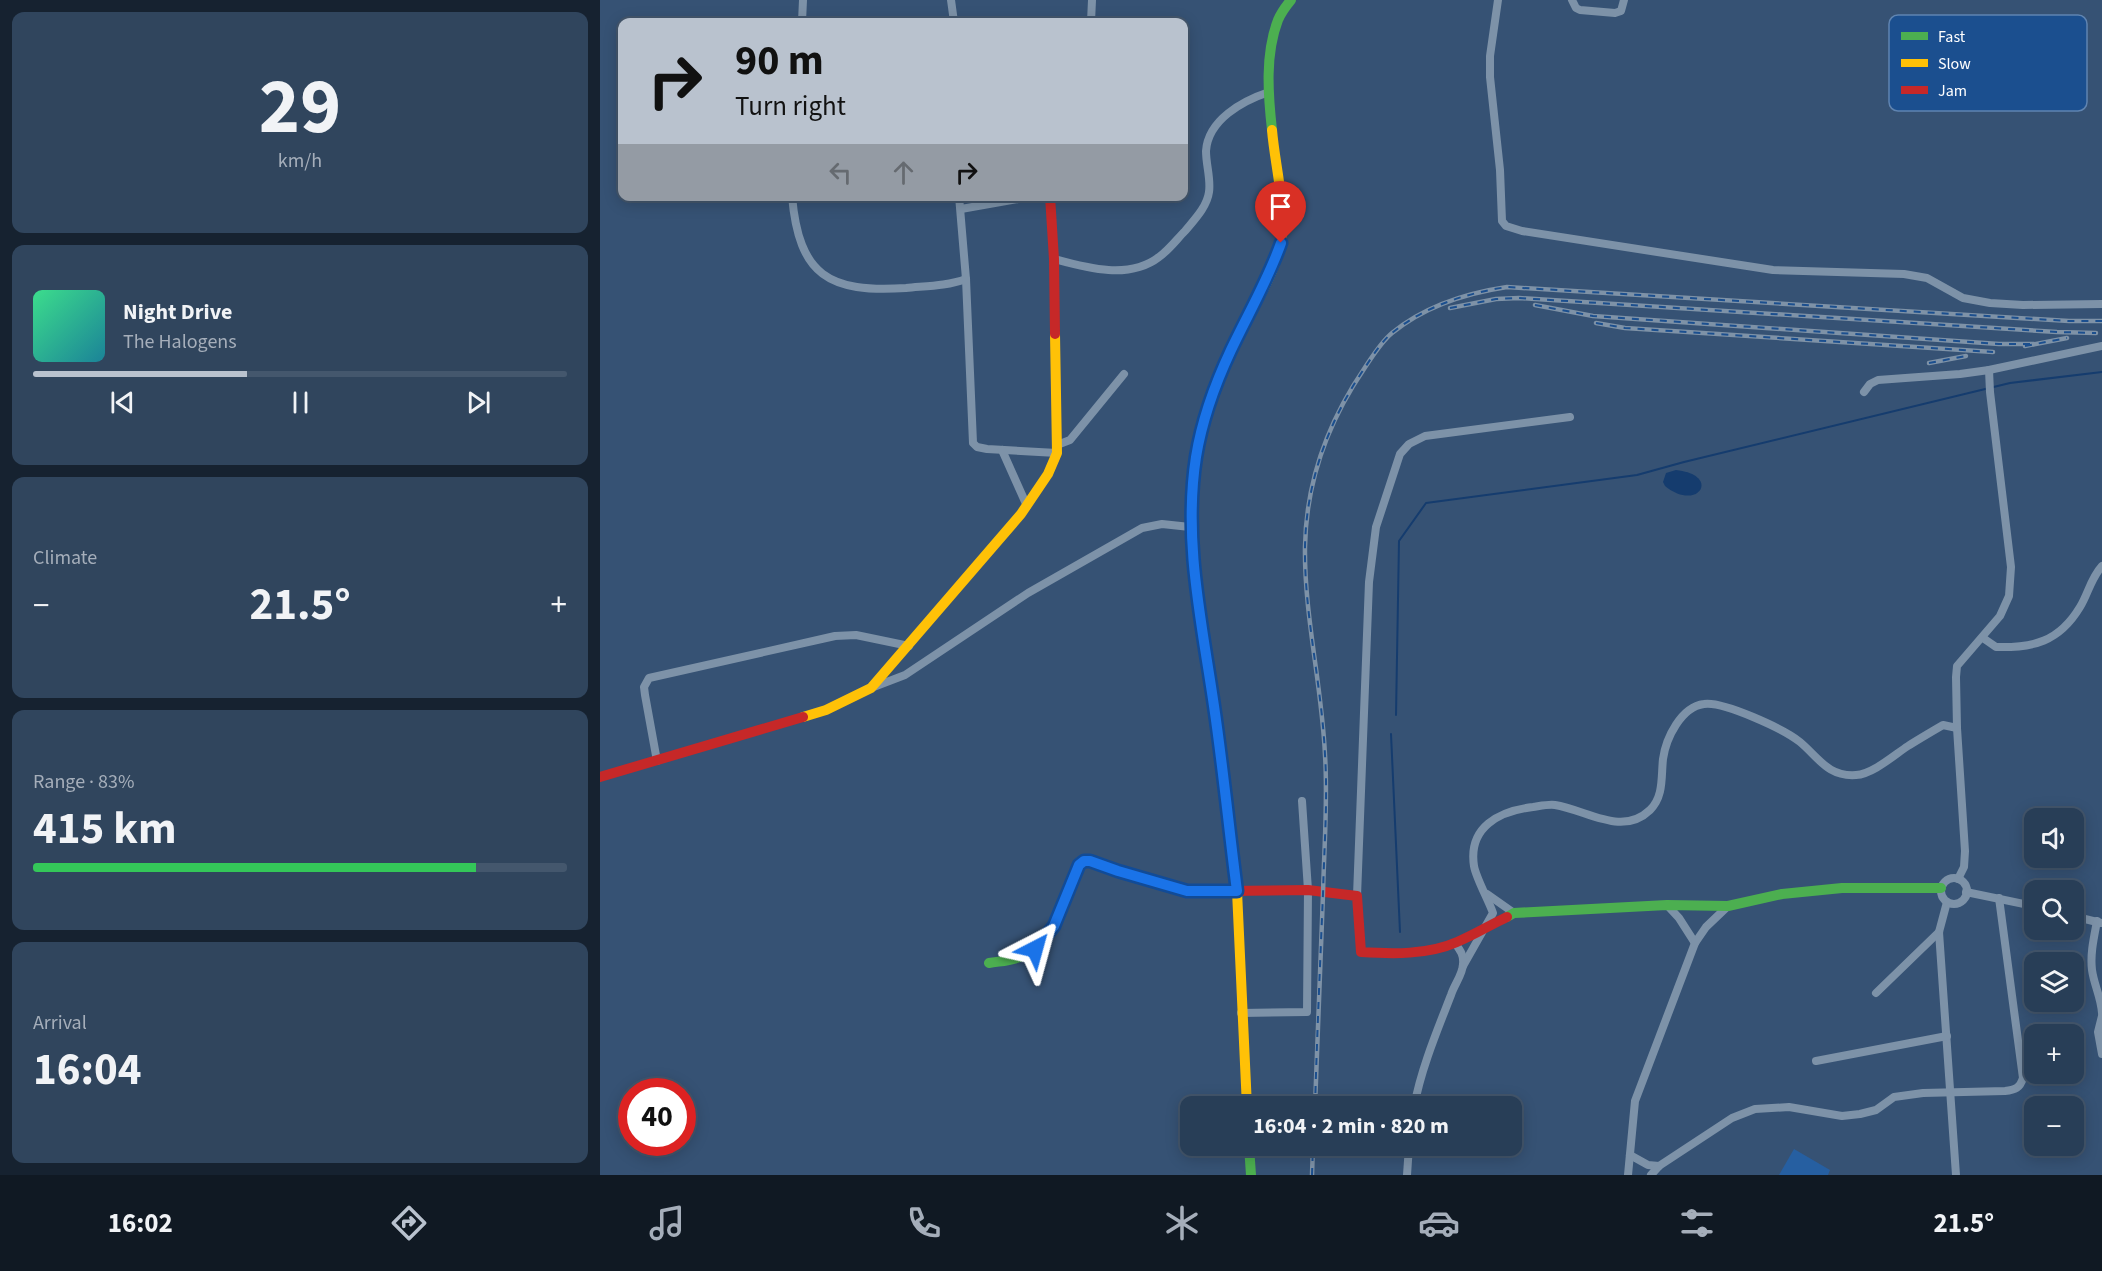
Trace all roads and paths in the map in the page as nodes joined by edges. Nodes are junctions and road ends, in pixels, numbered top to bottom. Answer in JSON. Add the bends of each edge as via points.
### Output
{"nodes":[{"id":1,"x":803,"y":0,"type":"edge"},
{"id":2,"x":951,"y":0,"type":"edge"},
{"id":3,"x":1092,"y":0,"type":"edge"},
{"id":4,"x":1291,"y":0,"type":"edge"},
{"id":5,"x":1498,"y":0,"type":"edge"},
{"id":6,"x":1572,"y":0,"type":"edge"},
{"id":7,"x":1624,"y":0,"type":"edge"},
{"id":8,"x":802,"y":18,"type":"edge"},
{"id":9,"x":953,"y":18,"type":"edge"},
{"id":10,"x":1091,"y":18,"type":"edge"},
{"id":11,"x":1269,"y":92,"type":"junction"},
{"id":12,"x":792,"y":201,"type":"edge"},
{"id":13,"x":960,"y":201,"type":"edge"},
{"id":14,"x":1007,"y":201,"type":"edge"},
{"id":15,"x":1050,"y":201,"type":"edge"},
{"id":16,"x":961,"y":209,"type":"junction"},
{"id":17,"x":1054,"y":259,"type":"junction"},
{"id":18,"x":966,"y":279,"type":"junction"},
{"id":19,"x":2102,"y":304,"type":"edge"},
{"id":20,"x":2102,"y":346,"type":"edge"},
{"id":21,"x":1989,"y":370,"type":"junction"},
{"id":22,"x":1125,"y":374,"type":"dead end"},
{"id":23,"x":1864,"y":392,"type":"dead end"},
{"id":24,"x":1570,"y":417,"type":"dead end"},
{"id":25,"x":1057,"y":449,"type":"junction"},
{"id":26,"x":1002,"y":450,"type":"junction"},
{"id":27,"x":1027,"y":506,"type":"junction"},
{"id":28,"x":1190,"y":527,"type":"junction"},
{"id":29,"x":2102,"y":566,"type":"edge"},
{"id":30,"x":1983,"y":638,"type":"junction"},
{"id":31,"x":909,"y":646,"type":"junction"},
{"id":32,"x":871,"y":688,"type":"junction"},
{"id":33,"x":1957,"y":728,"type":"junction"},
{"id":34,"x":657,"y":761,"type":"junction"},
{"id":35,"x":600,"y":777,"type":"edge"},
{"id":36,"x":1302,"y":801,"type":"dead end"},
{"id":37,"x":1958,"y":879,"type":"junction"},
{"id":38,"x":1941,"y":888,"type":"junction"},
{"id":39,"x":1308,"y":890,"type":"junction"},
{"id":40,"x":1237,"y":891,"type":"junction"},
{"id":41,"x":1966,"y":892,"type":"junction"},
{"id":42,"x":1487,"y":894,"type":"junction"},
{"id":43,"x":1357,"y":896,"type":"junction"},
{"id":44,"x":1999,"y":898,"type":"junction"},
{"id":45,"x":1947,"y":902,"type":"junction"},
{"id":46,"x":2024,"y":904,"type":"edge"},
{"id":47,"x":1667,"y":905,"type":"junction"},
{"id":48,"x":1728,"y":906,"type":"junction"},
{"id":49,"x":1514,"y":913,"type":"junction"},
{"id":50,"x":2084,"y":918,"type":"edge"},
{"id":51,"x":2099,"y":922,"type":"edge"},
{"id":52,"x":1485,"y":927,"type":"junction"},
{"id":53,"x":1939,"y":932,"type":"junction"},
{"id":54,"x":1455,"y":943,"type":"junction"},
{"id":55,"x":1695,"y":943,"type":"junction"},
{"id":56,"x":990,"y":963,"type":"dead end"},
{"id":57,"x":1463,"y":966,"type":"junction"},
{"id":58,"x":1876,"y":993,"type":"dead end"},
{"id":59,"x":1242,"y":1014,"type":"junction"},
{"id":60,"x":2102,"y":1015,"type":"edge"},
{"id":61,"x":1947,"y":1036,"type":"junction"},
{"id":62,"x":2102,"y":1054,"type":"edge"},
{"id":63,"x":1816,"y":1061,"type":"dead end"},
{"id":64,"x":1950,"y":1092,"type":"junction"},
{"id":65,"x":1246,"y":1096,"type":"edge"},
{"id":66,"x":1416,"y":1096,"type":"edge"},
{"id":67,"x":1630,"y":1155,"type":"junction"},
{"id":68,"x":1250,"y":1156,"type":"edge"},
{"id":69,"x":1408,"y":1156,"type":"edge"},
{"id":70,"x":1659,"y":1166,"type":"junction"},
{"id":71,"x":1251,"y":1175,"type":"edge"},
{"id":72,"x":1407,"y":1175,"type":"edge"},
{"id":73,"x":1628,"y":1175,"type":"edge"},
{"id":74,"x":1651,"y":1175,"type":"edge"},
{"id":75,"x":1956,"y":1175,"type":"edge"}],
"edges":[{"from":1,"to":8,"type":"street"},
{"from":2,"to":9,"type":"street"},
{"from":3,"to":10,"type":"street"},
{"from":4,"to":11,"type":"street","via":[[1278,20],[1271,47]]},
{"from":5,"to":19,"type":"street","via":[[1490,77],[1502,221],[1506,226],[1773,270],[1904,274],[1927,278],[1963,298],[1990,303]]},
{"from":6,"to":7,"type":"street","via":[[1580,10],[1615,13],[1622,11]]},
{"from":11,"to":17,"type":"street","via":[[1250,98],[1218,122],[1206,150],[1209,193],[1204,207],[1159,257],[1131,271]]},
{"from":11,"to":28,"type":"street","via":[[1283,219],[1281,243],[1210,399],[1196,457]]},
{"from":12,"to":18,"type":"street","via":[[800,244],[826,278],[850,286],[890,289],[953,284]]},
{"from":13,"to":16,"type":"street"},
{"from":14,"to":16,"type":"street"},
{"from":15,"to":17,"type":"street"},
{"from":16,"to":18,"type":"street"},
{"from":17,"to":25,"type":"street"},
{"from":18,"to":26,"type":"street","via":[[971,437],[977,447]]},
{"from":20,"to":21,"type":"street"},
{"from":21,"to":23,"type":"street","via":[[1878,380]]},
{"from":21,"to":30,"type":"street","via":[[2011,567],[2009,596]]},
{"from":22,"to":25,"type":"street","via":[[1070,440]]},
{"from":24,"to":43,"type":"street","via":[[1425,436],[1400,454],[1376,527],[1369,582]]},
{"from":25,"to":26,"type":"street"},
{"from":25,"to":27,"type":"street","via":[[1048,474]]},
{"from":26,"to":27,"type":"street"},
{"from":27,"to":31,"type":"street"},
{"from":28,"to":32,"type":"street","via":[[1162,524],[1142,528],[1028,593],[905,675]]},
{"from":28,"to":40,"type":"street"},
{"from":29,"to":30,"type":"street","via":[[2067,624],[2040,644],[1996,647]]},
{"from":30,"to":33,"type":"street","via":[[1957,666]]},
{"from":31,"to":32,"type":"street"},
{"from":31,"to":34,"type":"street","via":[[856,635],[835,636],[649,678],[644,687]]},
{"from":32,"to":34,"type":"street","via":[[826,710]]},
{"from":33,"to":37,"type":"street","via":[[1965,850],[1964,867]]},
{"from":33,"to":42,"type":"street","via":[[1943,725],[1858,775],[1824,767],[1800,742],[1779,730],[1719,704],[1702,704],[1687,710],[1676,723],[1663,756],[1657,801],[1638,820],[1620,823],[1554,805],[1505,812],[1490,822],[1474,844],[1473,856]]},
{"from":34,"to":35,"type":"street"},
{"from":36,"to":39,"type":"street"},
{"from":37,"to":38,"type":"street","via":[[1948,880]]},
{"from":37,"to":41,"type":"street"},
{"from":38,"to":45,"type":"street"},
{"from":38,"to":48,"type":"street","via":[[1842,888],[1782,894]]},
{"from":39,"to":40,"type":"street"},
{"from":39,"to":43,"type":"street"},
{"from":39,"to":59,"type":"street","via":[[1307,1012]]},
{"from":40,"to":56,"type":"street","via":[[1187,891],[1084,861],[1054,926],[1035,949],[1020,957]]},
{"from":40,"to":59,"type":"street"},
{"from":41,"to":44,"type":"street"},
{"from":41,"to":45,"type":"street","via":[[1959,903]]},
{"from":42,"to":49,"type":"street"},
{"from":42,"to":52,"type":"street","via":[[1493,912]]},
{"from":43,"to":54,"type":"street","via":[[1361,952],[1416,952]]},
{"from":44,"to":46,"type":"street"},
{"from":44,"to":64,"type":"street","via":[[2023,1078],[2014,1090]]},
{"from":45,"to":53,"type":"street"},
{"from":47,"to":48,"type":"street"},
{"from":47,"to":49,"type":"street"},
{"from":47,"to":55,"type":"street"},
{"from":48,"to":55,"type":"street"},
{"from":49,"to":52,"type":"street"},
{"from":50,"to":51,"type":"street"},
{"from":51,"to":60,"type":"street","via":[[2092,971],[2101,997]]},
{"from":52,"to":54,"type":"street"},
{"from":52,"to":57,"type":"street"},
{"from":53,"to":58,"type":"street"},
{"from":53,"to":61,"type":"street"},
{"from":54,"to":57,"type":"street"},
{"from":55,"to":67,"type":"street","via":[[1635,1101]]},
{"from":57,"to":66,"type":"street"},
{"from":59,"to":65,"type":"street"},
{"from":60,"to":62,"type":"street","via":[[2098,1032]]},
{"from":61,"to":63,"type":"street"},
{"from":61,"to":64,"type":"street"},
{"from":64,"to":70,"type":"street","via":[[1894,1097],[1876,1110],[1842,1116],[1789,1107],[1755,1108],[1732,1118]]},
{"from":64,"to":75,"type":"street"},
{"from":67,"to":70,"type":"street"},
{"from":67,"to":73,"type":"street"},
{"from":68,"to":71,"type":"street"},
{"from":69,"to":72,"type":"street"},
{"from":70,"to":74,"type":"street"}]}
